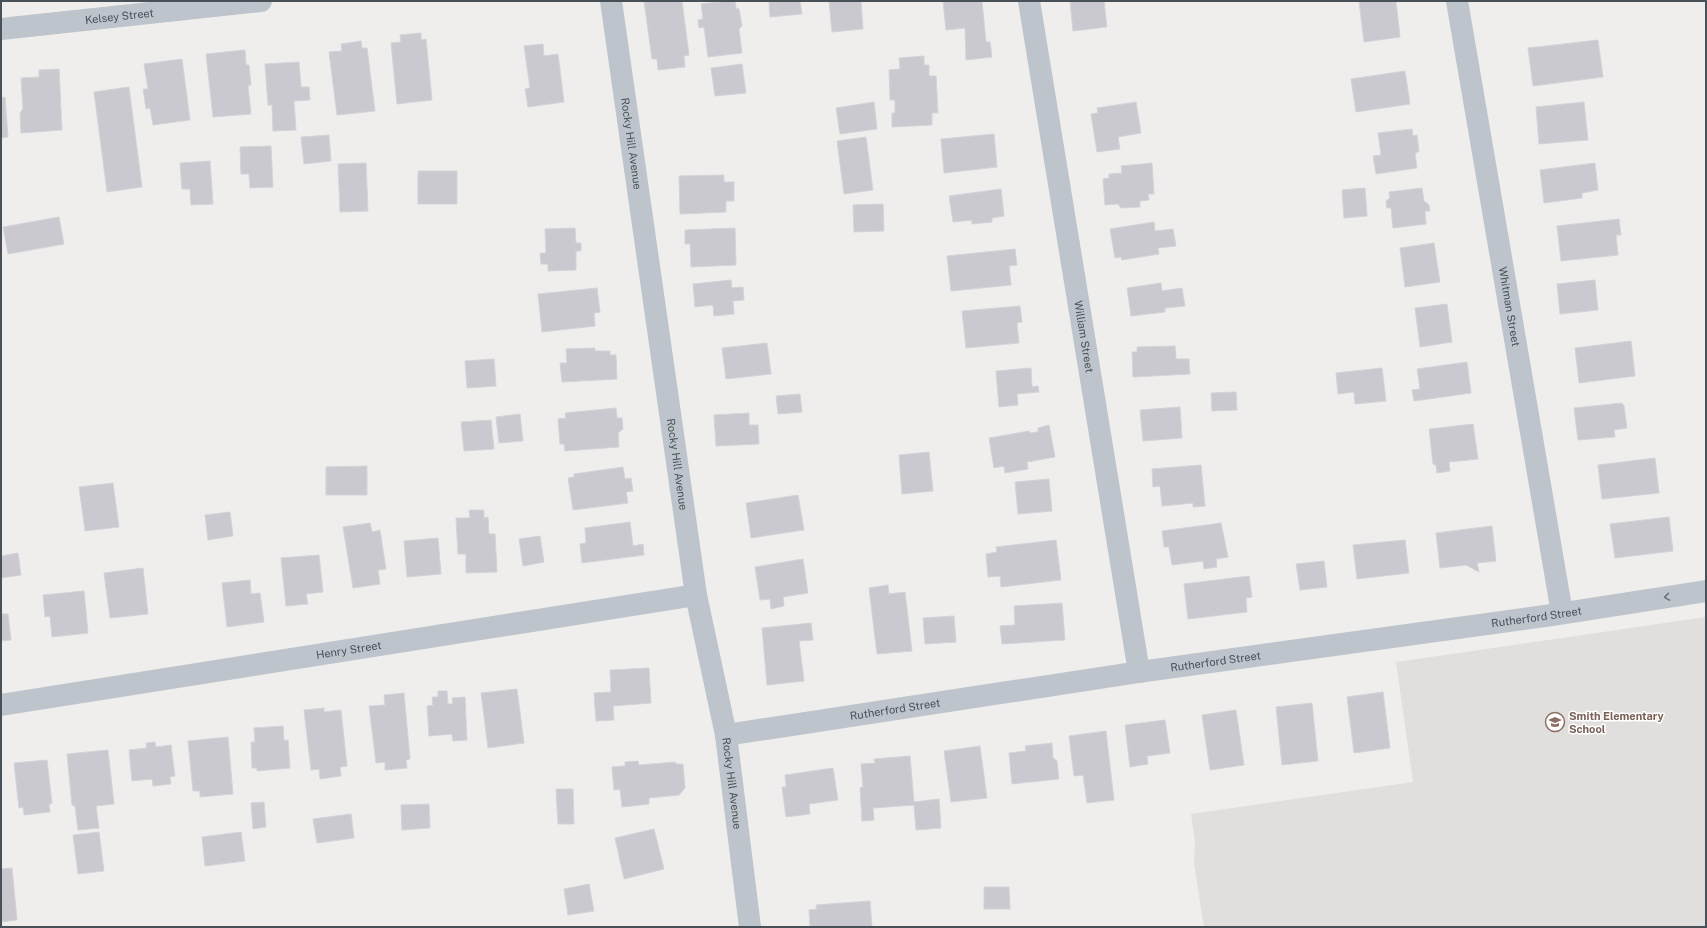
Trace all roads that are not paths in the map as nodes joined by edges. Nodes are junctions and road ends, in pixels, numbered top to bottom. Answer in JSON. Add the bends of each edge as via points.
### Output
{"nodes":[{"id":1,"x":261,"y":1,"type":"edge"},
{"id":2,"x":610,"y":1,"type":"edge"},
{"id":3,"x":1029,"y":1,"type":"edge"},
{"id":4,"x":1457,"y":1,"type":"edge"},
{"id":5,"x":1,"y":28,"type":"edge"},
{"id":6,"x":1706,"y":591,"type":"edge"},
{"id":7,"x":696,"y":596,"type":"junction"},
{"id":8,"x":1562,"y":613,"type":"junction"},
{"id":9,"x":1139,"y":672,"type":"junction"},
{"id":10,"x":1,"y":706,"type":"edge"},
{"id":11,"x":726,"y":735,"type":"junction"},
{"id":12,"x":750,"y":927,"type":"edge"}],
"edges":[{"from":1,"to":5,"type":"street","name":"Kelsey Street"},
{"from":2,"to":7,"type":"street","name":"Rocky Hill Avenue"},
{"from":3,"to":9,"type":"street","name":"William Street"},
{"from":4,"to":8,"type":"street","name":"Whitman Street"},
{"from":6,"to":8,"type":"street","name":"Rutherford Street","one_way":true},
{"from":7,"to":10,"type":"street","name":"Henry Street"},
{"from":7,"to":11,"type":"street","name":"Rocky Hill Avenue"},
{"from":8,"to":9,"type":"street","name":"Rutherford Street"},
{"from":9,"to":11,"type":"street","name":"Rutherford Street"},
{"from":11,"to":12,"type":"street","name":"Rocky Hill Avenue"}]}
